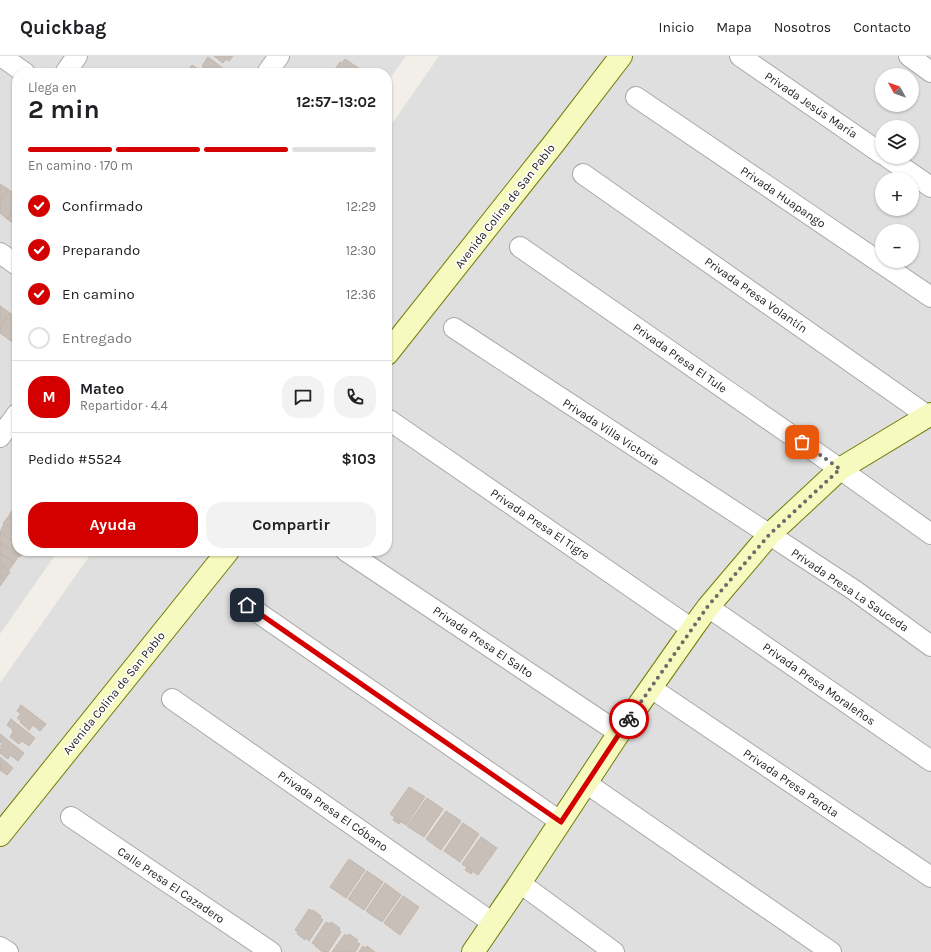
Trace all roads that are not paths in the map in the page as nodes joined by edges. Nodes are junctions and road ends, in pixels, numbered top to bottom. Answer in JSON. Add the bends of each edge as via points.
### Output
{"nodes":[{"id":1,"x":0,"y":56,"type":"edge"},
{"id":2,"x":77,"y":56,"type":"edge"},
{"id":3,"x":279,"y":56,"type":"edge"},
{"id":4,"x":621,"y":56,"type":"edge"},
{"id":5,"x":740,"y":56,"type":"edge"},
{"id":6,"x":909,"y":56,"type":"edge"},
{"id":7,"x":18,"y":68,"type":"edge"},
{"id":8,"x":69,"y":68,"type":"edge"},
{"id":9,"x":271,"y":68,"type":"edge"},
{"id":10,"x":931,"y":72,"type":"edge"},
{"id":11,"x":636,"y":97,"type":"dead end"},
{"id":12,"x":875,"y":149,"type":"edge"},
{"id":13,"x":897,"y":164,"type":"edge"},
{"id":14,"x":583,"y":174,"type":"dead end"},
{"id":15,"x":931,"y":187,"type":"edge"},
{"id":16,"x":520,"y":247,"type":"dead end"},
{"id":17,"x":0,"y":253,"type":"edge"},
{"id":18,"x":12,"y":261,"type":"edge"},
{"id":19,"x":931,"y":297,"type":"edge"},
{"id":20,"x":454,"y":328,"type":"dead end"},
{"id":21,"x":392,"y":348,"type":"edge"},
{"id":22,"x":930,"y":415,"type":"edge"},
{"id":23,"x":12,"y":421,"type":"edge"},
{"id":24,"x":392,"y":422,"type":"edge"},
{"id":25,"x":0,"y":437,"type":"edge"},
{"id":26,"x":840,"y":469,"type":"junction"},
{"id":27,"x":931,"y":534,"type":"edge"},
{"id":28,"x":769,"y":535,"type":"junction"},
{"id":29,"x":224,"y":556,"type":"edge"},
{"id":30,"x":353,"y":556,"type":"edge"},
{"id":31,"x":247,"y":605,"type":"dead end"},
{"id":32,"x":708,"y":606,"type":"junction"},
{"id":33,"x":692,"y":629,"type":"junction"},
{"id":34,"x":931,"y":646,"type":"edge"},
{"id":35,"x":651,"y":688,"type":"junction"},
{"id":36,"x":172,"y":700,"type":"dead end"},
{"id":37,"x":619,"y":734,"type":"junction"},
{"id":38,"x":931,"y":761,"type":"edge"},
{"id":39,"x":586,"y":783,"type":"junction"},
{"id":40,"x":71,"y":817,"type":"dead end"},
{"id":41,"x":561,"y":822,"type":"junction"},
{"id":42,"x":0,"y":835,"type":"edge"},
{"id":43,"x":931,"y":877,"type":"edge"},
{"id":44,"x":520,"y":883,"type":"junction"},
{"id":45,"x":493,"y":923,"type":"junction"},
{"id":46,"x":0,"y":947,"type":"edge"},
{"id":47,"x":8,"y":952,"type":"edge"},
{"id":48,"x":271,"y":952,"type":"edge"},
{"id":49,"x":473,"y":952,"type":"edge"},
{"id":50,"x":614,"y":952,"type":"edge"},
{"id":51,"x":831,"y":952,"type":"edge"}],
"edges":[{"from":1,"to":7,"type":"street"},
{"from":2,"to":8,"type":"street"},
{"from":3,"to":9,"type":"street"},
{"from":4,"to":21,"type":"street","name":"Avenida Colina de San Pablo"},
{"from":5,"to":12,"type":"street","name":"Privada Jesús María"},
{"from":6,"to":10,"type":"street"},
{"from":11,"to":19,"type":"street","name":"Privada Huapango"},
{"from":13,"to":15,"type":"street"},
{"from":14,"to":22,"type":"street","name":"Privada Presa Volantín"},
{"from":16,"to":26,"type":"street","name":"Privada Presa El Tule"},
{"from":17,"to":18,"type":"street"},
{"from":20,"to":28,"type":"street","name":"Privada Villa Victoria"},
{"from":22,"to":26,"type":"street"},
{"from":23,"to":25,"type":"street"},
{"from":24,"to":33,"type":"street","name":"Privada Presa El Tigre"},
{"from":26,"to":27,"type":"street","name":"Privada Presa El Tule"},
{"from":26,"to":28,"type":"street"},
{"from":28,"to":32,"type":"street"},
{"from":28,"to":34,"type":"street","name":"Privada Presa La Sauceda","via":[[854,590]]},
{"from":29,"to":42,"type":"street","name":"Avenida Colina de San Pablo"},
{"from":30,"to":37,"type":"street","name":"Privada Presa El Salto"},
{"from":31,"to":41,"type":"street"},
{"from":32,"to":33,"type":"street"},
{"from":32,"to":38,"type":"street","name":"Privada Presa Moraleños"},
{"from":33,"to":35,"type":"street"},
{"from":35,"to":37,"type":"street"},
{"from":35,"to":43,"type":"street","name":"Privada Presa Parota"},
{"from":36,"to":45,"type":"street","name":"Privada Presa El Cóbano"},
{"from":37,"to":39,"type":"street"},
{"from":39,"to":41,"type":"street"},
{"from":39,"to":51,"type":"street"},
{"from":40,"to":48,"type":"street","name":"Calle Presa El Cazadero"},
{"from":41,"to":44,"type":"street"},
{"from":44,"to":45,"type":"street"},
{"from":44,"to":50,"type":"street"},
{"from":45,"to":49,"type":"street"},
{"from":46,"to":47,"type":"street"}]}
